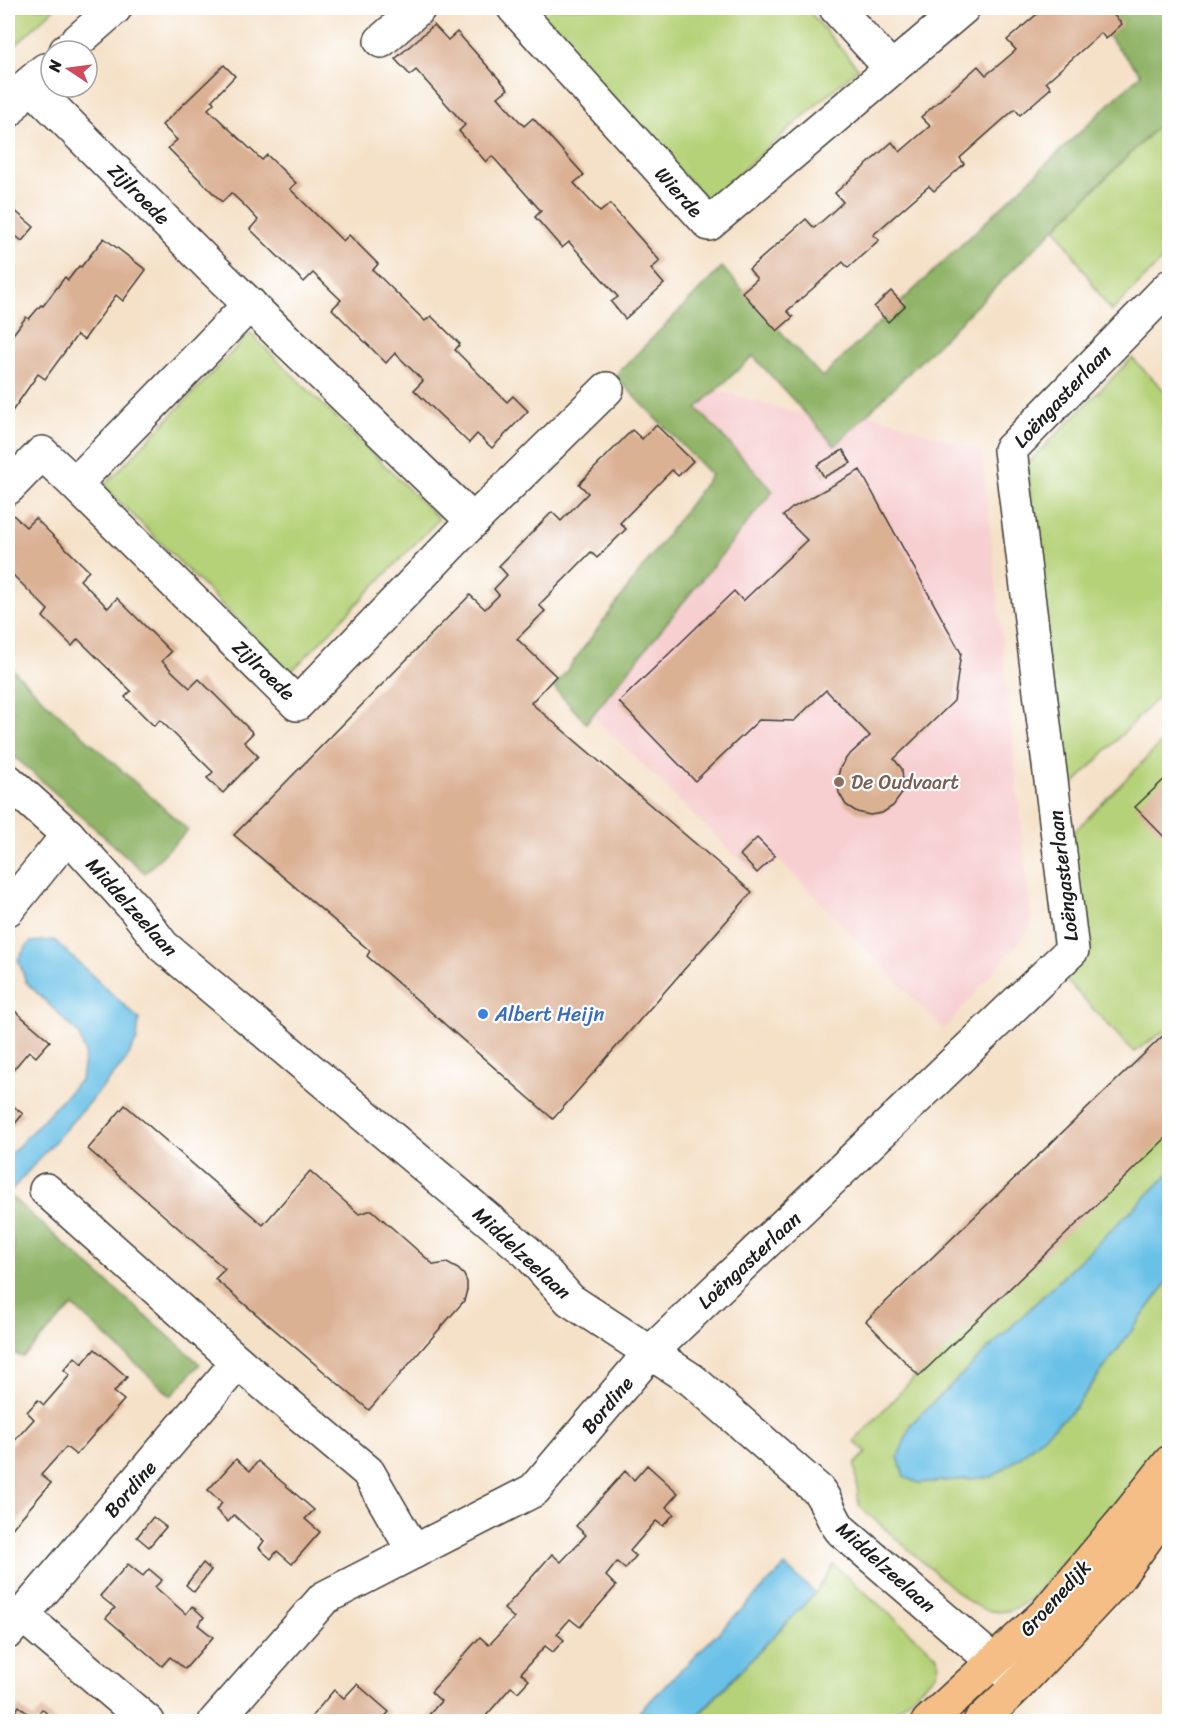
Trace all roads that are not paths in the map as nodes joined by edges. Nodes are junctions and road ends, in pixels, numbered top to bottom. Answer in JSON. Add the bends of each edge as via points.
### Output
{"nodes":[{"id":1,"x":115,"y":8,"type":"edge"},
{"id":2,"x":419,"y":8,"type":"edge"},
{"id":3,"x":514,"y":8,"type":"edge"},
{"id":4,"x":836,"y":8,"type":"edge"},
{"id":5,"x":963,"y":8,"type":"edge"},
{"id":6,"x":80,"y":39,"type":"edge"},
{"id":7,"x":381,"y":41,"type":"dead end"},
{"id":8,"x":891,"y":68,"type":"junction"},
{"id":9,"x":39,"y":75,"type":"edge"},
{"id":10,"x":63,"y":99,"type":"edge"},
{"id":11,"x":8,"y":111,"type":"edge"},
{"id":12,"x":1170,"y":286,"type":"edge"},
{"id":13,"x":250,"y":304,"type":"junction"},
{"id":14,"x":607,"y":389,"type":"dead end"},
{"id":15,"x":75,"y":484,"type":"junction"},
{"id":16,"x":8,"y":488,"type":"edge"},
{"id":17,"x":473,"y":521,"type":"junction"},
{"id":18,"x":8,"y":782,"type":"edge"},
{"id":19,"x":68,"y":836,"type":"junction"},
{"id":20,"x":8,"y":909,"type":"edge"},
{"id":21,"x":46,"y":1190,"type":"dead end"},
{"id":22,"x":650,"y":1353,"type":"junction"},
{"id":23,"x":238,"y":1362,"type":"junction"},
{"id":24,"x":1170,"y":1462,"type":"edge"},
{"id":25,"x":1170,"y":1505,"type":"edge"},
{"id":26,"x":414,"y":1552,"type":"junction"},
{"id":27,"x":15,"y":1623,"type":"edge"},
{"id":28,"x":994,"y":1662,"type":"junction"},
{"id":29,"x":1019,"y":1684,"type":"junction"},
{"id":30,"x":148,"y":1722,"type":"edge"},
{"id":31,"x":215,"y":1722,"type":"edge"},
{"id":32,"x":928,"y":1722,"type":"edge"},
{"id":33,"x":980,"y":1722,"type":"edge"}],
"edges":[{"from":1,"to":6,"type":"street"},
{"from":2,"to":7,"type":"street"},
{"from":3,"to":8,"type":"street","name":"Wierde","via":[[709,225]]},
{"from":4,"to":8,"type":"street"},
{"from":5,"to":8,"type":"street","name":"Wierde"},
{"from":9,"to":11,"type":"street"},
{"from":10,"to":13,"type":"street","name":"Zijlroede"},
{"from":12,"to":22,"type":"street","name":"Loëngasterlaan","via":[[1010,450],[1072,950]]},
{"from":13,"to":15,"type":"street"},
{"from":13,"to":17,"type":"street","name":"Zijlroede"},
{"from":14,"to":17,"type":"street","name":"Zijlroede"},
{"from":15,"to":16,"type":"street","name":"Zijlroede","via":[[42,453]]},
{"from":15,"to":17,"type":"street","name":"Zijlroede","via":[[297,704]]},
{"from":18,"to":19,"type":"street","name":"Middelzeelaan"},
{"from":19,"to":20,"type":"street"},
{"from":19,"to":22,"type":"street","name":"Middelzeelaan","via":[[163,946],[527,1252],[570,1300]]},
{"from":21,"to":23,"type":"street"},
{"from":22,"to":26,"type":"street","name":"Bordine","via":[[534,1490]]},
{"from":22,"to":28,"type":"street","name":"Middelzeelaan","via":[[692,1380],[818,1490],[842,1531]]},
{"from":23,"to":26,"type":"street","via":[[368,1472]]},
{"from":23,"to":27,"type":"street","name":"Bordine"},
{"from":24,"to":28,"type":"main road","name":"Groenedijk","via":[[1045,1614]]},
{"from":25,"to":29,"type":"main road","name":"Groenedijk","via":[[1117,1579]]},
{"from":26,"to":31,"type":"street","name":"Bordine","via":[[324,1598]]},
{"from":27,"to":30,"type":"street","name":"Bordine"},
{"from":28,"to":29,"type":"street","name":"Middelzeelaan"},
{"from":28,"to":32,"type":"main road","name":"Groenedijk"},
{"from":29,"to":33,"type":"main road","name":"Groenedijk"}]}
